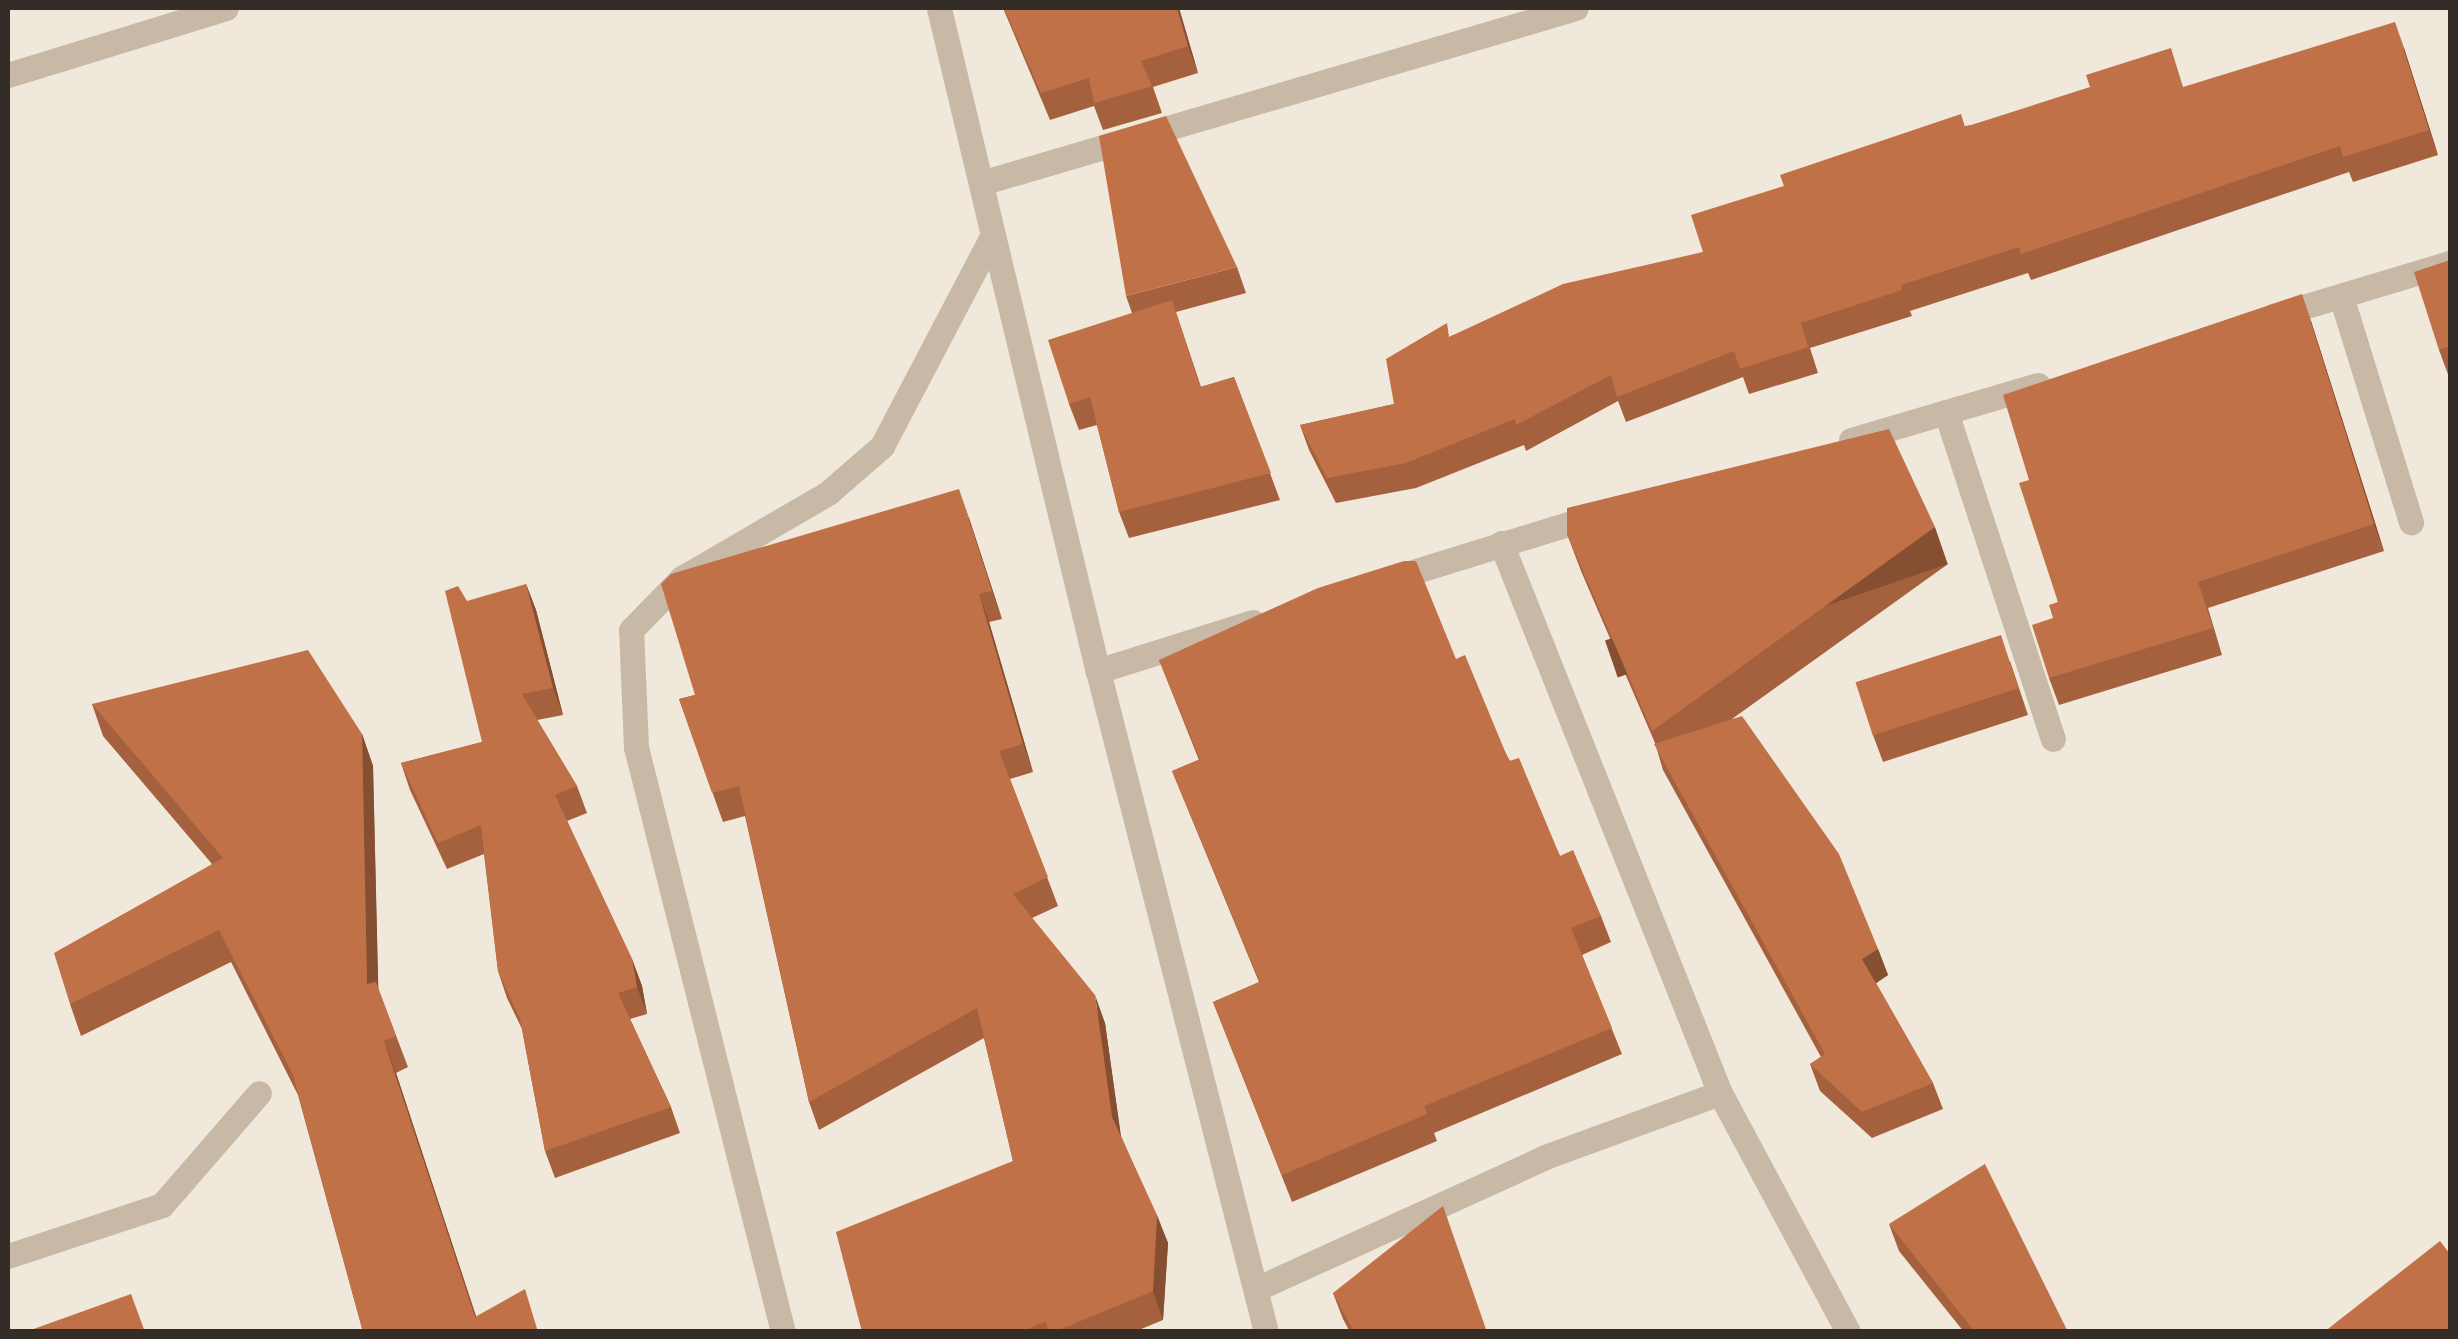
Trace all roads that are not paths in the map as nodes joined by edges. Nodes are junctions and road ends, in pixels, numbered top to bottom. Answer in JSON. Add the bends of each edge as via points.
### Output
{"nodes":[{"id":1,"x":226,"y":8,"type":"edge"},
{"id":2,"x":939,"y":8,"type":"edge"},
{"id":3,"x":1576,"y":8,"type":"edge"},
{"id":4,"x":8,"y":75,"type":"edge"},
{"id":5,"x":981,"y":183,"type":"junction"},
{"id":6,"x":993,"y":235,"type":"junction"},
{"id":7,"x":2450,"y":263,"type":"edge"},
{"id":8,"x":2341,"y":296,"type":"junction"},
{"id":9,"x":2247,"y":324,"type":"edge"},
{"id":10,"x":2059,"y":379,"type":"edge"},
{"id":11,"x":1946,"y":412,"type":"junction"},
{"id":12,"x":1816,"y":450,"type":"edge"},
{"id":13,"x":1631,"y":505,"type":"edge"},
{"id":14,"x":2411,"y":522,"type":"dead end"},
{"id":15,"x":1502,"y":543,"type":"junction"},
{"id":16,"x":1354,"y":590,"type":"edge"},
{"id":17,"x":1281,"y":613,"type":"edge"},
{"id":18,"x":1098,"y":671,"type":"junction"},
{"id":19,"x":2053,"y":739,"type":"dead end"},
{"id":20,"x":259,"y":1093,"type":"dead end"},
{"id":21,"x":1720,"y":1093,"type":"junction"},
{"id":22,"x":8,"y":1256,"type":"edge"},
{"id":23,"x":1256,"y":1289,"type":"junction"},
{"id":24,"x":783,"y":1332,"type":"edge"},
{"id":25,"x":1266,"y":1332,"type":"edge"},
{"id":26,"x":1848,"y":1332,"type":"edge"}],
"edges":[{"from":1,"to":4,"type":"street"},
{"from":2,"to":5,"type":"street"},
{"from":3,"to":5,"type":"street"},
{"from":5,"to":6,"type":"street"},
{"from":6,"to":18,"type":"street"},
{"from":6,"to":24,"type":"street","via":[[882,446],[828,493],[682,578],[631,630],[636,747]]},
{"from":7,"to":8,"type":"street"},
{"from":8,"to":9,"type":"street"},
{"from":8,"to":14,"type":"street"},
{"from":10,"to":11,"type":"street"},
{"from":11,"to":12,"type":"street"},
{"from":11,"to":19,"type":"street"},
{"from":13,"to":15,"type":"street"},
{"from":15,"to":16,"type":"street"},
{"from":15,"to":21,"type":"street"},
{"from":17,"to":18,"type":"street"},
{"from":18,"to":23,"type":"street"},
{"from":20,"to":22,"type":"street","via":[[162,1206]]},
{"from":21,"to":23,"type":"street","via":[[1546,1157]]},
{"from":21,"to":26,"type":"street"},
{"from":23,"to":25,"type":"street"}]}
